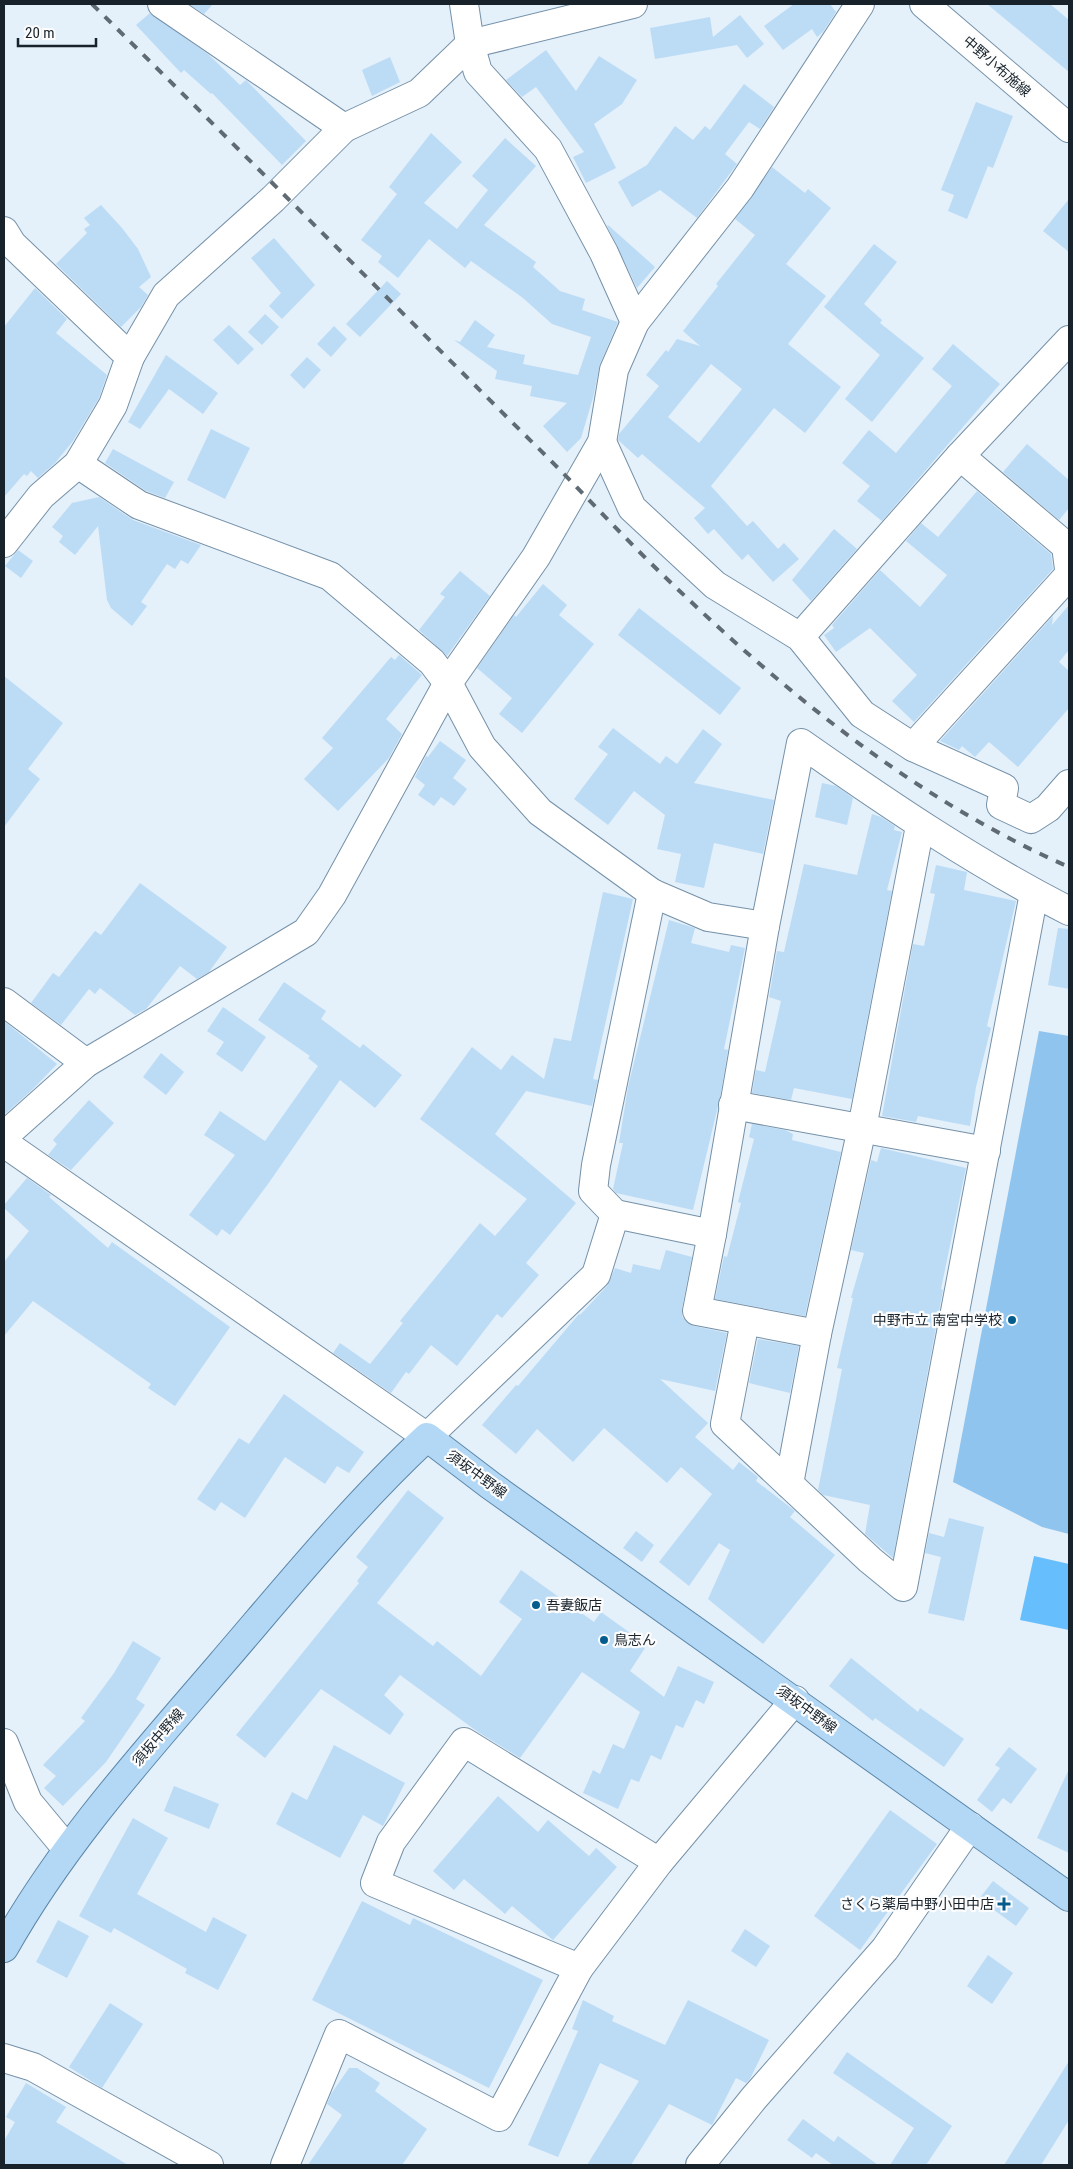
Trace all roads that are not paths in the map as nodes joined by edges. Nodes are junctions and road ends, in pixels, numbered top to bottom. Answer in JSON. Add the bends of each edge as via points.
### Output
{"nodes":[{"id":1,"x":162,"y":4,"type":"edge"},
{"id":2,"x":464,"y":4,"type":"edge"},
{"id":3,"x":633,"y":4,"type":"edge"},
{"id":4,"x":860,"y":4,"type":"edge"},
{"id":5,"x":924,"y":4,"type":"edge"},
{"id":6,"x":470,"y":44,"type":"junction"},
{"id":7,"x":344,"y":128,"type":"junction"},
{"id":8,"x":1069,"y":128,"type":"edge"},
{"id":9,"x":4,"y":230,"type":"edge"},
{"id":10,"x":635,"y":322,"type":"junction"},
{"id":11,"x":1069,"y":340,"type":"edge"},
{"id":12,"x":130,"y":357,"type":"junction"},
{"id":13,"x":602,"y":442,"type":"junction"},
{"id":14,"x":960,"y":456,"type":"junction"},
{"id":15,"x":78,"y":464,"type":"junction"},
{"id":16,"x":4,"y":543,"type":"edge"},
{"id":17,"x":1069,"y":570,"type":"edge"},
{"id":18,"x":1069,"y":575,"type":"edge"},
{"id":19,"x":800,"y":637,"type":"junction"},
{"id":20,"x":448,"y":683,"type":"junction"},
{"id":21,"x":913,"y":747,"type":"junction"},
{"id":22,"x":1069,"y":784,"type":"edge"},
{"id":23,"x":920,"y":826,"type":"junction"},
{"id":24,"x":652,"y":893,"type":"junction"},
{"id":25,"x":1034,"y":893,"type":"junction"},
{"id":26,"x":1069,"y":911,"type":"edge"},
{"id":27,"x":764,"y":926,"type":"junction"},
{"id":28,"x":4,"y":1002,"type":"edge"},
{"id":29,"x":86,"y":1063,"type":"junction"},
{"id":30,"x":733,"y":1105,"type":"junction"},
{"id":31,"x":862,"y":1128,"type":"junction"},
{"id":32,"x":4,"y":1136,"type":"edge"},
{"id":33,"x":4,"y":1143,"type":"edge"},
{"id":34,"x":986,"y":1151,"type":"junction"},
{"id":35,"x":615,"y":1214,"type":"junction"},
{"id":36,"x":712,"y":1234,"type":"junction"},
{"id":37,"x":745,"y":1321,"type":"junction"},
{"id":38,"x":817,"y":1334,"type":"junction"},
{"id":39,"x":427,"y":1437,"type":"junction"},
{"id":40,"x":789,"y":1484,"type":"junction"},
{"id":41,"x":795,"y":1700,"type":"junction"},
{"id":42,"x":4,"y":1743,"type":"edge"},
{"id":43,"x":970,"y":1826,"type":"junction"},
{"id":44,"x":67,"y":1849,"type":"junction"},
{"id":45,"x":659,"y":1862,"type":"junction"},
{"id":46,"x":1069,"y":1897,"type":"edge"},
{"id":47,"x":4,"y":1948,"type":"edge"},
{"id":48,"x":579,"y":1968,"type":"junction"},
{"id":49,"x":4,"y":2058,"type":"edge"},
{"id":50,"x":209,"y":2165,"type":"edge"},
{"id":51,"x":285,"y":2165,"type":"edge"},
{"id":52,"x":700,"y":2165,"type":"edge"}],
"edges":[{"from":1,"to":7,"type":"street"},
{"from":2,"to":6,"type":"street"},
{"from":3,"to":6,"type":"street"},
{"from":4,"to":10,"type":"street","via":[[740,188]]},
{"from":5,"to":8,"type":"street","name":"中野小布施線"},
{"from":6,"to":7,"type":"street","via":[[419,93]]},
{"from":6,"to":10,"type":"street","via":[[478,72],[548,149],[604,253]]},
{"from":7,"to":12,"type":"street","via":[[273,199],[166,294]]},
{"from":9,"to":12,"type":"street","via":[[12,244]]},
{"from":10,"to":13,"type":"street","via":[[614,370]]},
{"from":11,"to":14,"type":"street"},
{"from":12,"to":15,"type":"street","via":[[113,405]]},
{"from":13,"to":19,"type":"street","via":[[632,508],[715,585]]},
{"from":13,"to":20,"type":"street","via":[[536,557]]},
{"from":14,"to":17,"type":"street","via":[[1066,546]]},
{"from":14,"to":19,"type":"street"},
{"from":15,"to":16,"type":"street","via":[[41,496]]},
{"from":15,"to":20,"type":"street","via":[[139,505],[330,576],[432,662]]},
{"from":18,"to":21,"type":"street"},
{"from":19,"to":21,"type":"street","via":[[862,714]]},
{"from":20,"to":24,"type":"street","via":[[482,747],[540,812]]},
{"from":20,"to":29,"type":"street","via":[[332,895],[306,932]]},
{"from":21,"to":22,"type":"street","via":[[1004,788],[1001,805],[1031,819],[1048,808]]},
{"from":23,"to":25,"type":"street"},
{"from":23,"to":27,"type":"street","via":[[801,743]]},
{"from":23,"to":31,"type":"street"},
{"from":24,"to":27,"type":"street","via":[[708,917]]},
{"from":24,"to":35,"type":"street","via":[[593,1191]]},
{"from":25,"to":26,"type":"street"},
{"from":25,"to":34,"type":"street"},
{"from":27,"to":30,"type":"street"},
{"from":28,"to":29,"type":"street"},
{"from":29,"to":32,"type":"street"},
{"from":30,"to":31,"type":"street"},
{"from":30,"to":36,"type":"street"},
{"from":31,"to":34,"type":"street"},
{"from":31,"to":38,"type":"street"},
{"from":33,"to":39,"type":"street"},
{"from":34,"to":40,"type":"street","via":[[903,1587]]},
{"from":35,"to":36,"type":"street"},
{"from":35,"to":39,"type":"street","via":[[596,1275]]},
{"from":36,"to":37,"type":"street","via":[[697,1310]]},
{"from":37,"to":38,"type":"street"},
{"from":37,"to":40,"type":"street","via":[[725,1424]]},
{"from":38,"to":40,"type":"street"},
{"from":39,"to":41,"type":"main road","name":"須坂中野線","via":[[498,1491]]},
{"from":39,"to":44,"type":"main road","name":"須坂中野線","via":[[356,1506],[117,1785]]},
{"from":41,"to":43,"type":"main road","name":"須坂中野線"},
{"from":41,"to":45,"type":"street"},
{"from":42,"to":44,"type":"street","via":[[28,1802]]},
{"from":43,"to":46,"type":"main road","name":"須坂中野線"},
{"from":43,"to":52,"type":"street","via":[[885,1949],[754,2098]]},
{"from":44,"to":47,"type":"main road","name":"須坂中野線"},
{"from":45,"to":48,"type":"street"},
{"from":45,"to":48,"type":"street","via":[[464,1742],[391,1842],[375,1883]]},
{"from":48,"to":51,"type":"street","via":[[499,2117],[338,2034]]},
{"from":49,"to":50,"type":"street","via":[[33,2067]]}]}
